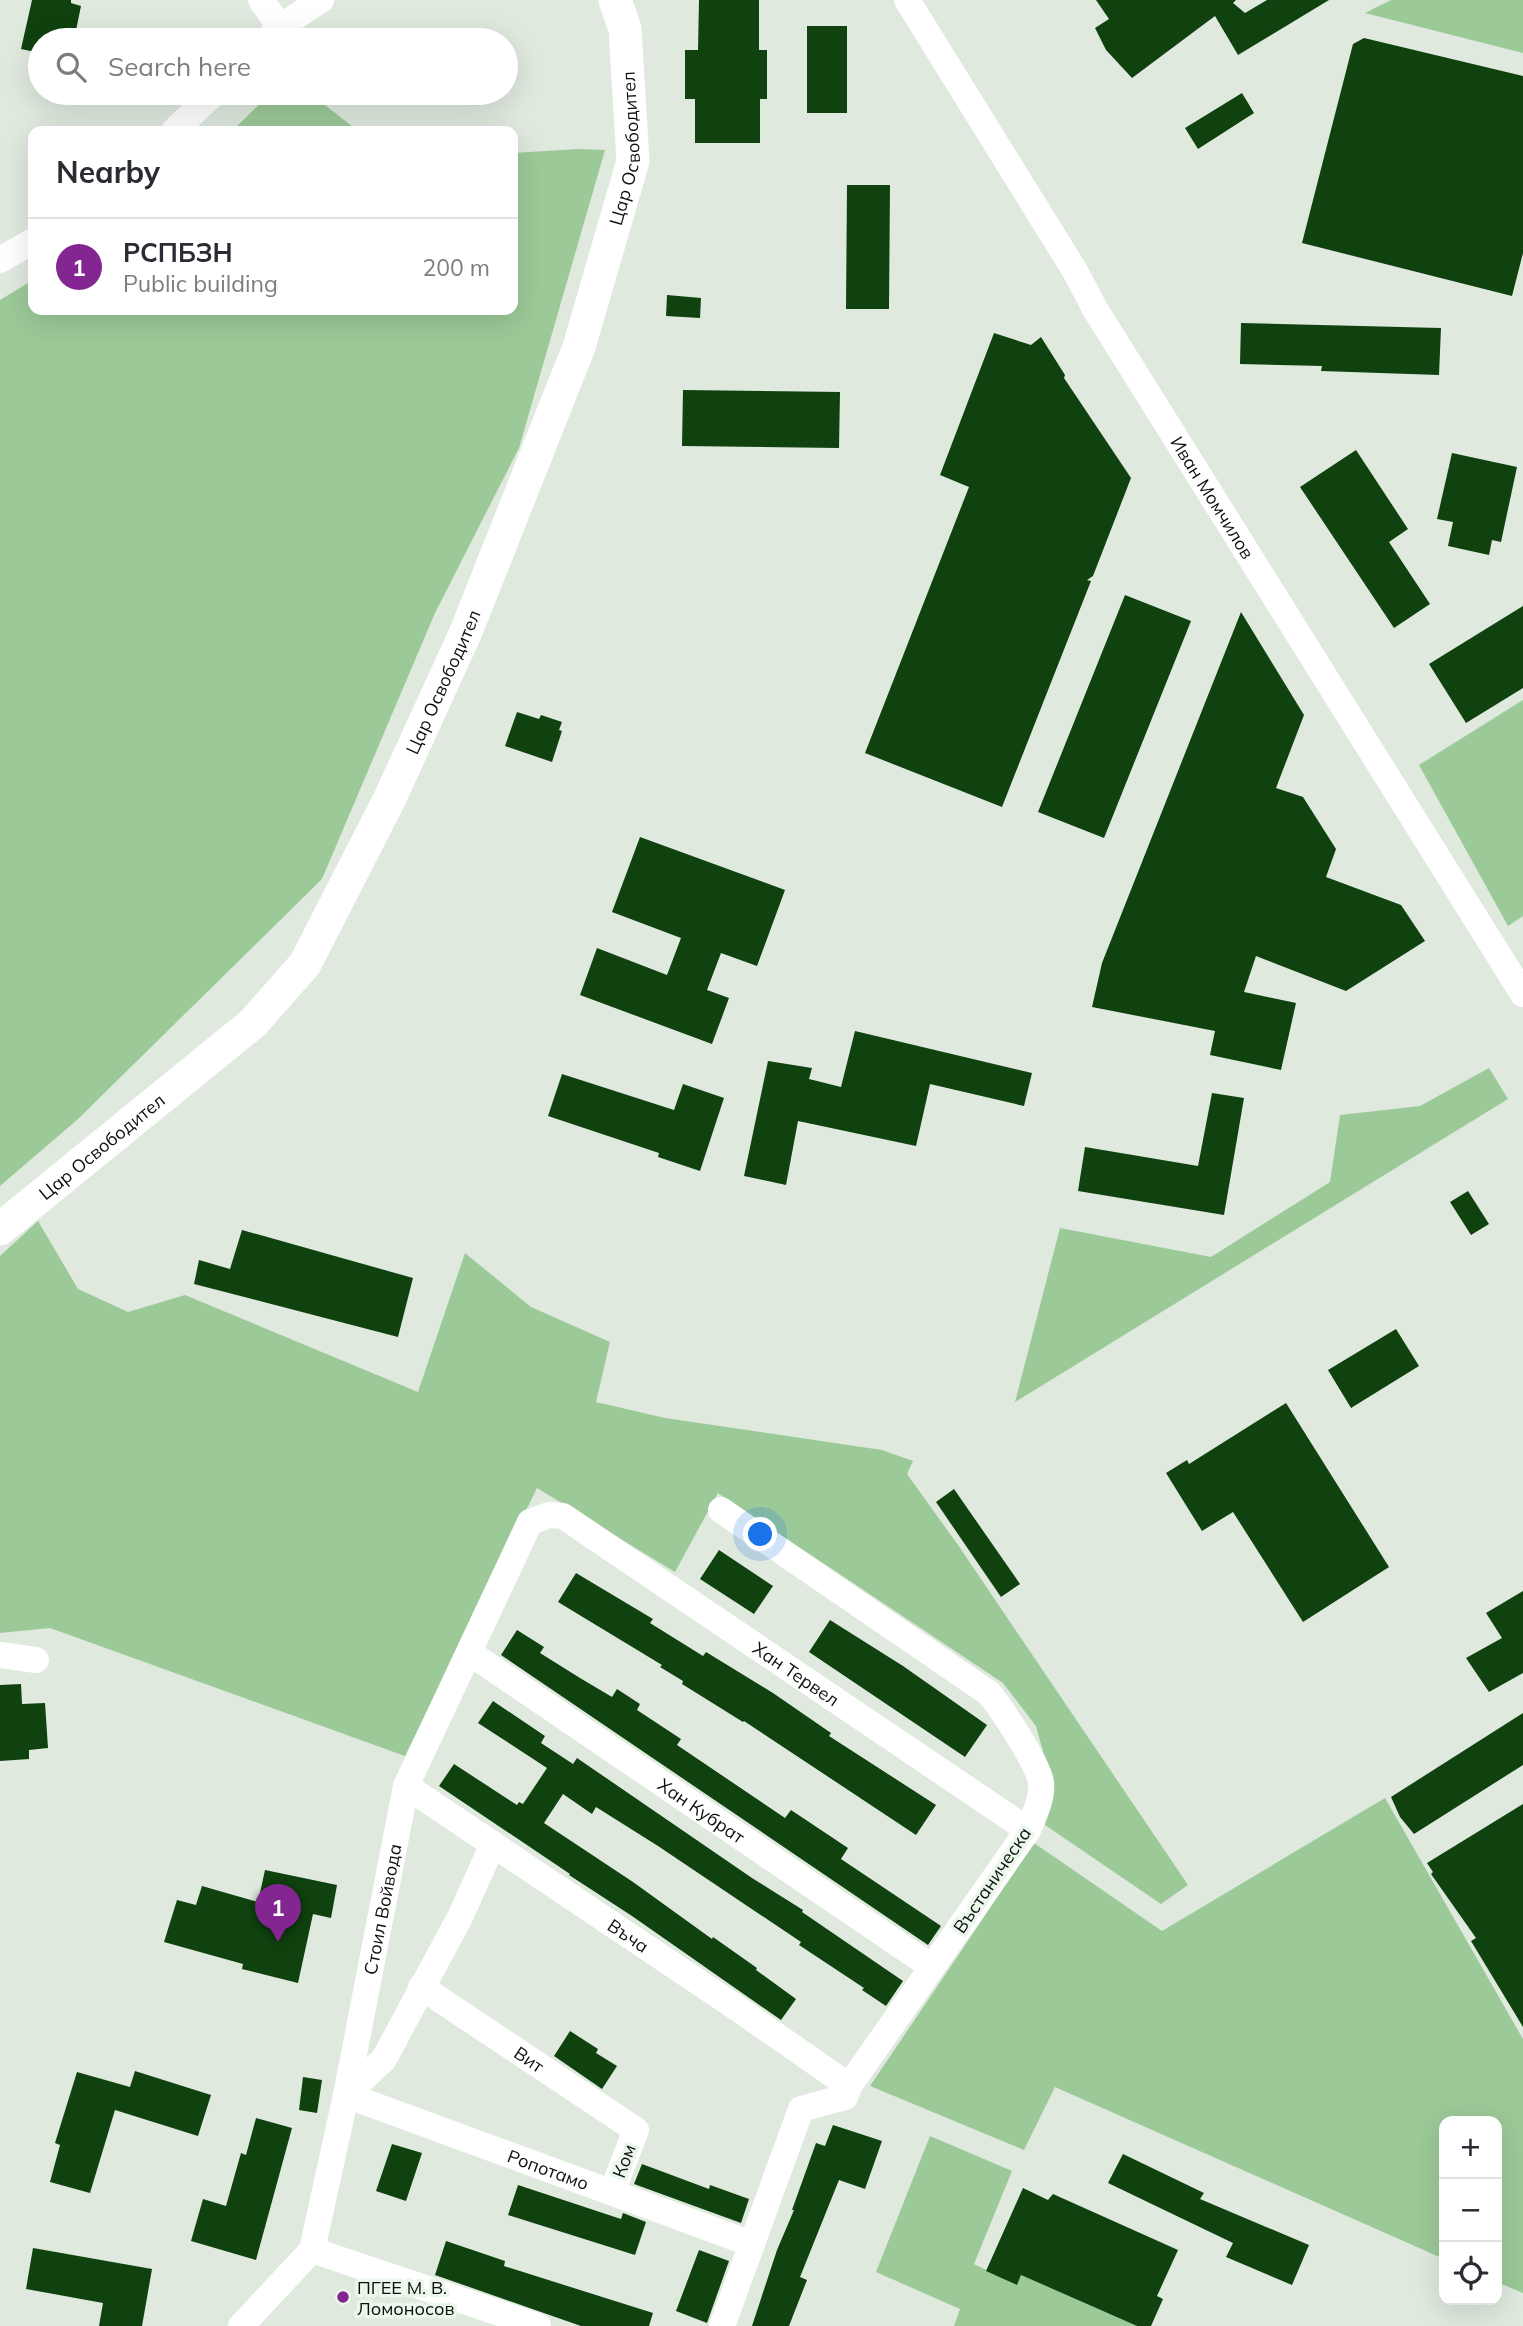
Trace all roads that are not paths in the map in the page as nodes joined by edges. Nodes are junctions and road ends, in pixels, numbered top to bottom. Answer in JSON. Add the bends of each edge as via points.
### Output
{"nodes":[{"id":1,"x":261,"y":0,"type":"edge"},
{"id":2,"x":321,"y":0,"type":"edge"},
{"id":3,"x":615,"y":0,"type":"edge"},
{"id":4,"x":907,"y":0,"type":"edge"},
{"id":5,"x":271,"y":28,"type":"edge"},
{"id":6,"x":281,"y":28,"type":"edge"},
{"id":7,"x":201,"y":105,"type":"edge"},
{"id":8,"x":179,"y":126,"type":"edge"},
{"id":9,"x":28,"y":244,"type":"edge"},
{"id":10,"x":0,"y":260,"type":"edge"},
{"id":11,"x":1523,"y":994,"type":"edge"},
{"id":12,"x":0,"y":1229,"type":"edge"},
{"id":13,"x":721,"y":1510,"type":"dead end"},
{"id":14,"x":563,"y":1516,"type":"joint"},
{"id":15,"x":470,"y":1653,"type":"junction"},
{"id":16,"x":0,"y":1655,"type":"edge"},
{"id":17,"x":36,"y":1660,"type":"dead end"},
{"id":18,"x":406,"y":1786,"type":"junction"},
{"id":19,"x":1028,"y":1830,"type":"junction"},
{"id":20,"x":493,"y":1844,"type":"junction"},
{"id":21,"x":932,"y":1967,"type":"junction"},
{"id":22,"x":421,"y":1987,"type":"junction"},
{"id":23,"x":849,"y":2086,"type":"junction"},
{"id":24,"x":346,"y":2095,"type":"junction"},
{"id":25,"x":636,"y":2130,"type":"joint"},
{"id":26,"x":612,"y":2192,"type":"junction"},
{"id":27,"x":752,"y":2244,"type":"junction"},
{"id":28,"x":312,"y":2250,"type":"junction"},
{"id":29,"x":241,"y":2326,"type":"edge"},
{"id":30,"x":538,"y":2326,"type":"edge"},
{"id":31,"x":722,"y":2326,"type":"edge"}],
"edges":[{"from":1,"to":5,"type":"street"},
{"from":2,"to":6,"type":"street"},
{"from":3,"to":12,"type":"main road","name":"Цар Освободител","via":[[625,29],[633,161],[579,348],[465,634],[388,800],[304,964],[253,1023]]},
{"from":4,"to":11,"type":"street","name":"Иван Момчилов"},
{"from":7,"to":8,"type":"street"},
{"from":9,"to":10,"type":"street"},
{"from":13,"to":19,"type":"street","name":"Въстаническа","via":[[990,1694],[1041,1782],[1038,1808]]},
{"from":14,"to":15,"type":"street","name":"Стоил Войвода","via":[[530,1522]]},
{"from":14,"to":19,"type":"street","name":"Хан Тервел"},
{"from":15,"to":18,"type":"street","name":"Стоил Войвода"},
{"from":15,"to":21,"type":"street","name":"Хан Кубрат"},
{"from":16,"to":17,"type":"street"},
{"from":18,"to":20,"type":"street","name":"Въча"},
{"from":18,"to":24,"type":"street","name":"Стоил Войвода"},
{"from":19,"to":21,"type":"street","name":"Въстаническа"},
{"from":20,"to":22,"type":"street"},
{"from":20,"to":23,"type":"street","name":"Въча"},
{"from":21,"to":23,"type":"street","name":"Въстаническа"},
{"from":22,"to":24,"type":"street","via":[[384,2059]]},
{"from":22,"to":25,"type":"street","name":"Вит"},
{"from":23,"to":27,"type":"street","name":"Въстаническа","via":[[845,2097],[801,2109]]},
{"from":24,"to":26,"type":"street","name":"Ропотамо"},
{"from":24,"to":28,"type":"street","name":"Стоил Войвода"},
{"from":25,"to":26,"type":"street","name":"Ком"},
{"from":26,"to":27,"type":"street","name":"Ропотамо"},
{"from":27,"to":31,"type":"street","name":"Въстаническа"},
{"from":28,"to":29,"type":"street"},
{"from":28,"to":30,"type":"street"}]}
